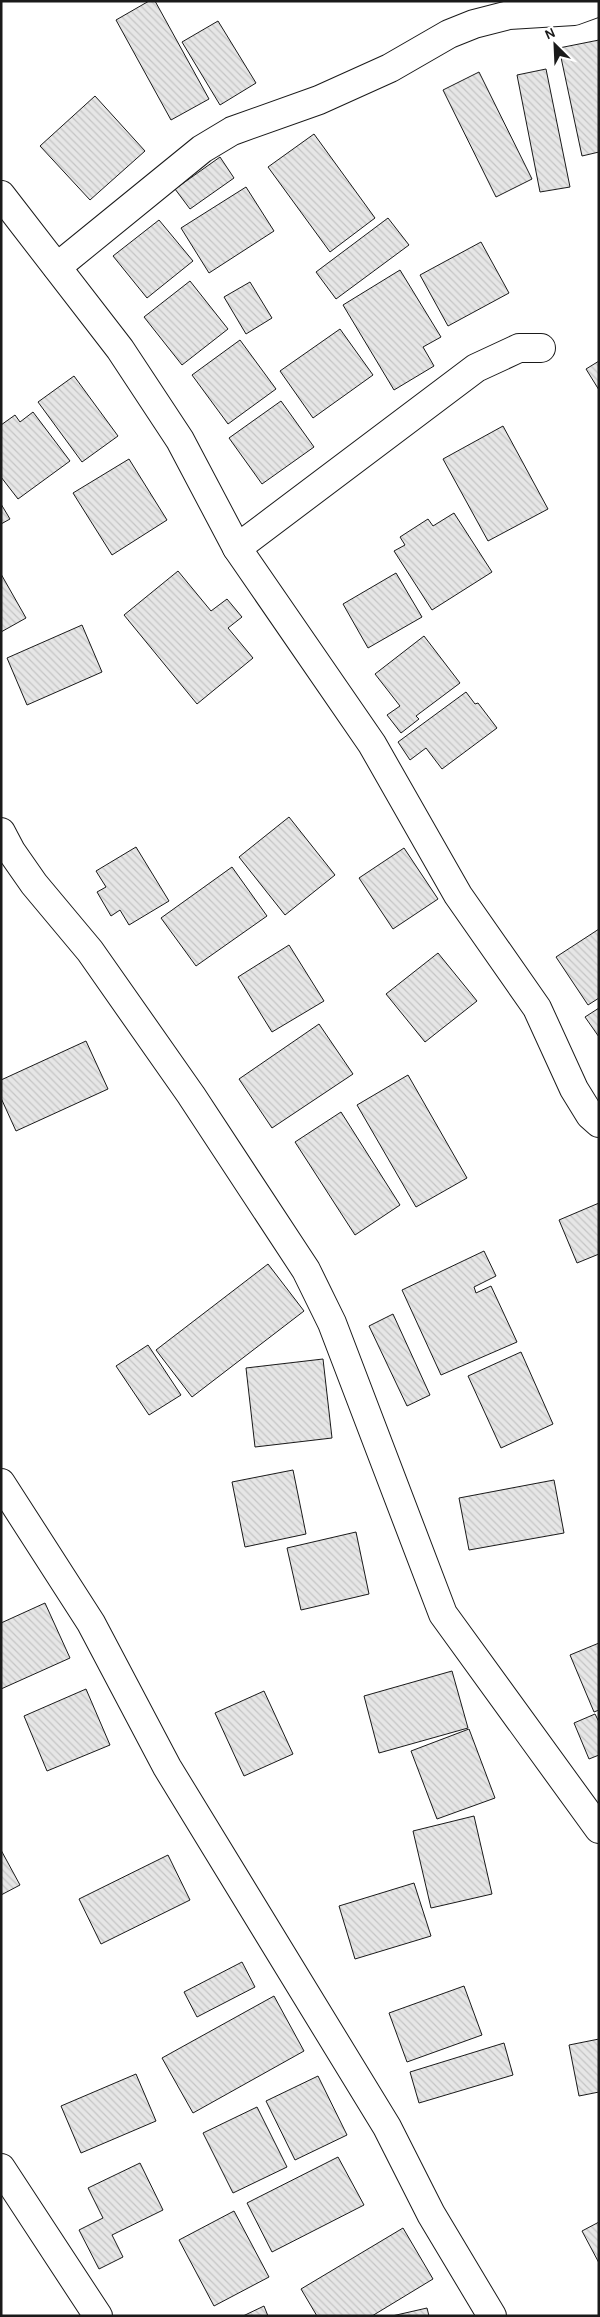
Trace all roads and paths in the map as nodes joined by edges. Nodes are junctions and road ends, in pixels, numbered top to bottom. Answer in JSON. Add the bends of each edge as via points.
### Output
{"nodes":[{"id":1,"x":599,"y":2,"type":"edge"},
{"id":2,"x":1,"y":195,"type":"edge"},
{"id":3,"x":57,"y":267,"type":"junction"},
{"id":4,"x":541,"y":348,"type":"dead end"},
{"id":5,"x":237,"y":548,"type":"junction"},
{"id":6,"x":1,"y":832,"type":"edge"},
{"id":7,"x":599,"y":1124,"type":"edge"},
{"id":8,"x":1,"y":1483,"type":"edge"},
{"id":9,"x":599,"y":1829,"type":"edge"},
{"id":10,"x":1,"y":2168,"type":"edge"},
{"id":11,"x":98,"y":2316,"type":"edge"},
{"id":12,"x":492,"y":2316,"type":"edge"}],
"edges":[{"from":1,"to":3,"type":"street","via":[[574,11],[509,15],[474,24],[448,34],[390,68],[328,96],[232,131],[202,148]]},
{"from":2,"to":3,"type":"street"},
{"from":3,"to":5,"type":"street","via":[[120,349],[180,440]]},
{"from":4,"to":5,"type":"street","via":[[519,348],[476,368]]},
{"from":5,"to":7,"type":"street","via":[[372,744],[458,895],[537,1008],[574,1089]]},
{"from":6,"to":9,"type":"street","via":[[30,878],[90,951],[191,1095],[306,1270],[332,1324],[442,1614]]},
{"from":8,"to":12,"type":"street","via":[[91,1623],[167,1767],[387,2127],[431,2214]]},
{"from":10,"to":11,"type":"street"}]}
